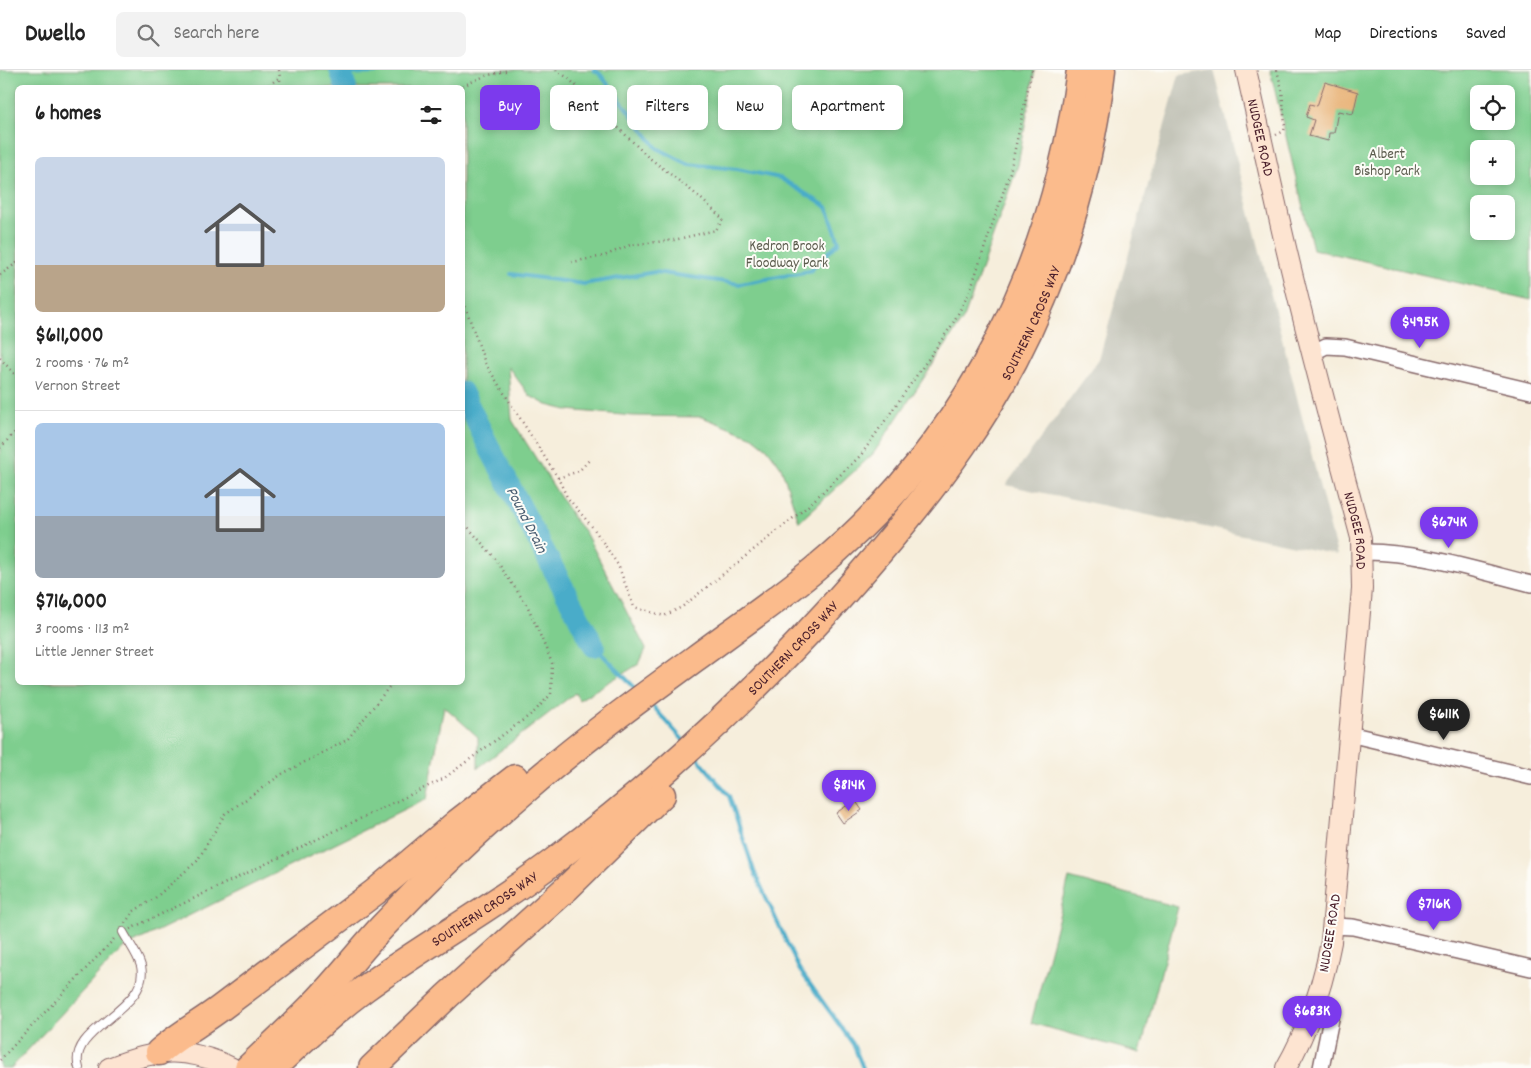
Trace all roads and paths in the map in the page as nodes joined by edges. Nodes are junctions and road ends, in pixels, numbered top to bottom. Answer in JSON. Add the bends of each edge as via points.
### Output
{"nodes":[{"id":1,"x":279,"y":70,"type":"edge"},
{"id":2,"x":509,"y":70,"type":"edge"},
{"id":3,"x":556,"y":70,"type":"edge"},
{"id":4,"x":1032,"y":70,"type":"edge"},
{"id":5,"x":1080,"y":70,"type":"edge"},
{"id":6,"x":1102,"y":70,"type":"edge"},
{"id":7,"x":1246,"y":70,"type":"edge"},
{"id":8,"x":1277,"y":70,"type":"edge"},
{"id":9,"x":280,"y":77,"type":"junction"},
{"id":10,"x":269,"y":85,"type":"edge"},
{"id":11,"x":281,"y":85,"type":"edge"},
{"id":12,"x":465,"y":85,"type":"edge"},
{"id":13,"x":1278,"y":134,"type":"dead end"},
{"id":14,"x":572,"y":262,"type":"dead end"},
{"id":15,"x":15,"y":264,"type":"edge"},
{"id":16,"x":0,"y":275,"type":"edge"},
{"id":17,"x":465,"y":306,"type":"edge"},
{"id":18,"x":1312,"y":353,"type":"junction"},
{"id":19,"x":0,"y":358,"type":"edge"},
{"id":20,"x":15,"y":375,"type":"edge"},
{"id":21,"x":1531,"y":391,"type":"edge"},
{"id":22,"x":15,"y":432,"type":"edge"},
{"id":23,"x":0,"y":448,"type":"edge"},
{"id":24,"x":591,"y":458,"type":"dead end"},
{"id":25,"x":558,"y":478,"type":"junction"},
{"id":26,"x":465,"y":525,"type":"edge"},
{"id":27,"x":1363,"y":552,"type":"junction"},
{"id":28,"x":1531,"y":584,"type":"edge"},
{"id":29,"x":391,"y":685,"type":"edge"},
{"id":30,"x":618,"y":713,"type":"junction"},
{"id":31,"x":1350,"y":734,"type":"junction"},
{"id":32,"x":682,"y":766,"type":"junction"},
{"id":33,"x":1531,"y":777,"type":"edge"},
{"id":34,"x":1333,"y":926,"type":"junction"},
{"id":35,"x":123,"y":932,"type":"junction"},
{"id":36,"x":1531,"y":968,"type":"edge"},
{"id":37,"x":1316,"y":1000,"type":"junction"},
{"id":38,"x":287,"y":1042,"type":"junction"},
{"id":39,"x":160,"y":1052,"type":"junction"},
{"id":40,"x":0,"y":1060,"type":"edge"},
{"id":41,"x":79,"y":1068,"type":"edge"},
{"id":42,"x":109,"y":1068,"type":"edge"},
{"id":43,"x":232,"y":1068,"type":"edge"},
{"id":44,"x":248,"y":1068,"type":"edge"},
{"id":45,"x":273,"y":1068,"type":"edge"},
{"id":46,"x":372,"y":1068,"type":"edge"},
{"id":47,"x":1286,"y":1068,"type":"edge"},
{"id":48,"x":1321,"y":1068,"type":"edge"}],
"edges":[{"from":1,"to":9,"type":"path"},
{"from":2,"to":12,"type":"path"},
{"from":3,"to":14,"type":"path","via":[[647,156],[723,218],[716,230],[674,240],[630,245],[604,256]]},
{"from":4,"to":25,"type":"path","via":[[1010,172],[970,291],[952,325],[861,455],[807,507],[682,607],[664,616],[634,607],[618,566],[594,529],[567,497]]},
{"from":5,"to":30,"type":"highway","name":"SOUTHERN CROSS WAY","via":[[1058,187],[1026,282],[980,375],[938,439],[914,471],[868,520],[818,566]]},
{"from":6,"to":32,"type":"highway","name":"SOUTHERN CROSS WAY","via":[[1095,124],[1061,253],[1021,347],[996,392],[964,444],[873,561]]},
{"from":7,"to":18,"type":"main road","name":"NUDGEE ROAD"},
{"from":8,"to":13,"type":"path","via":[[1285,126],[1284,131]]},
{"from":9,"to":10,"type":"path"},
{"from":9,"to":11,"type":"path"},
{"from":15,"to":16,"type":"path"},
{"from":17,"to":25,"type":"path","via":[[485,363]]},
{"from":18,"to":21,"type":"street","via":[[1326,346],[1345,347]]},
{"from":18,"to":27,"type":"main road","name":"NUDGEE ROAD","via":[[1362,538]]},
{"from":19,"to":20,"type":"path"},
{"from":22,"to":23,"type":"path"},
{"from":24,"to":25,"type":"path","via":[[579,471]]},
{"from":26,"to":35,"type":"path","via":[[494,557],[528,607],[552,663],[552,694],[534,712],[443,779]]},
{"from":27,"to":28,"type":"street","via":[[1405,555]]},
{"from":27,"to":31,"type":"main road","name":"NUDGEE ROAD"},
{"from":29,"to":35,"type":"path","via":[[347,740],[282,774],[225,814],[197,861],[130,915]]},
{"from":30,"to":38,"type":"highway","name":"SOUTHERN CROSS WAY","via":[[529,786],[429,879],[316,1002]]},
{"from":30,"to":39,"type":"highway","via":[[531,765],[375,892]]},
{"from":31,"to":33,"type":"street"},
{"from":31,"to":34,"type":"main road","name":"NUDGEE ROAD"},
{"from":32,"to":38,"type":"highway","name":"SOUTHERN CROSS WAY","via":[[490,907]]},
{"from":32,"to":46,"type":"highway","via":[[628,830]]},
{"from":34,"to":36,"type":"street"},
{"from":34,"to":37,"type":"main road","name":"NUDGEE ROAD","via":[[1328,959]]},
{"from":35,"to":40,"type":"path"},
{"from":35,"to":41,"type":"lane","via":[[141,966],[141,981],[134,994],[82,1045],[77,1058]]},
{"from":37,"to":47,"type":"main road","name":"NUDGEE ROAD"},
{"from":37,"to":48,"type":"street","via":[[1328,1004],[1331,1014]]},
{"from":38,"to":44,"type":"highway","name":"SOUTHERN CROSS WAY"},
{"from":38,"to":45,"type":"highway","name":"SOUTHERN CROSS WAY"},
{"from":39,"to":42,"type":"main road"},
{"from":39,"to":43,"type":"main road","via":[[204,1056]]}]}
